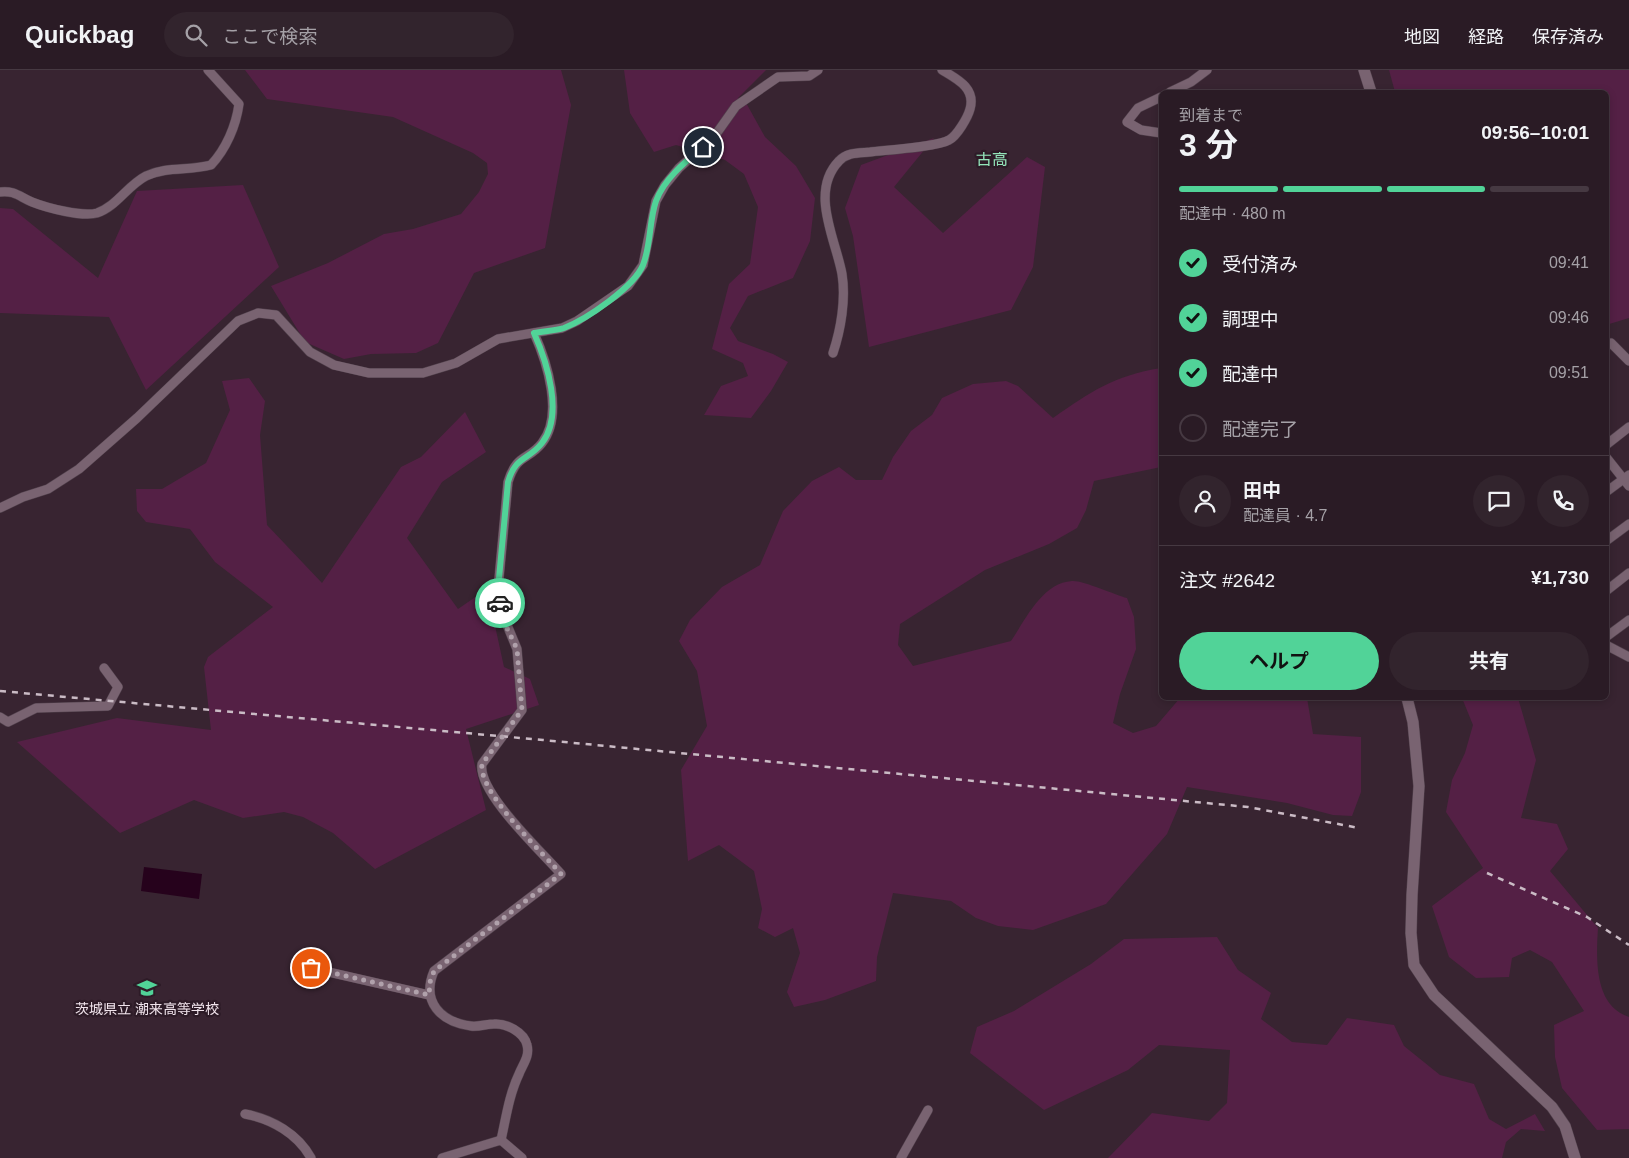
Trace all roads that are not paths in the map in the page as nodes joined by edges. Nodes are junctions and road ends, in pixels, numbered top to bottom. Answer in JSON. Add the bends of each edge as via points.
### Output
{"nodes":[{"id":1,"x":208,"y":70,"type":"edge"},
{"id":2,"x":818,"y":70,"type":"edge"},
{"id":3,"x":942,"y":70,"type":"edge"},
{"id":4,"x":1207,"y":70,"type":"edge"},
{"id":5,"x":1364,"y":70,"type":"edge"},
{"id":6,"x":1174,"y":90,"type":"edge"},
{"id":7,"x":1370,"y":90,"type":"edge"},
{"id":8,"x":1159,"y":98,"type":"edge"},
{"id":9,"x":1159,"y":133,"type":"edge"},
{"id":10,"x":0,"y":192,"type":"edge"},
{"id":11,"x":534,"y":333,"type":"junction"},
{"id":12,"x":1609,"y":344,"type":"edge"},
{"id":13,"x":832,"y":353,"type":"dead end"},
{"id":14,"x":1629,"y":361,"type":"edge"},
{"id":15,"x":1629,"y":426,"type":"edge"},
{"id":16,"x":1609,"y":443,"type":"edge"},
{"id":17,"x":1609,"y":460,"type":"edge"},
{"id":18,"x":1627,"y":480,"type":"edge"},
{"id":19,"x":1609,"y":490,"type":"edge"},
{"id":20,"x":0,"y":508,"type":"edge"},
{"id":21,"x":1629,"y":524,"type":"edge"},
{"id":22,"x":1609,"y":539,"type":"edge"},
{"id":23,"x":1629,"y":572,"type":"edge"},
{"id":24,"x":1609,"y":589,"type":"edge"},
{"id":25,"x":1629,"y":620,"type":"edge"},
{"id":26,"x":1609,"y":635,"type":"edge"},
{"id":27,"x":1609,"y":647,"type":"edge"},
{"id":28,"x":1629,"y":657,"type":"edge"},
{"id":29,"x":104,"y":668,"type":"dead end"},
{"id":30,"x":1408,"y":700,"type":"edge"},
{"id":31,"x":0,"y":717,"type":"edge"},
{"id":32,"x":311,"y":968,"type":"dead end"},
{"id":33,"x":429,"y":995,"type":"junction"},
{"id":34,"x":928,"y":1110,"type":"dead end"},
{"id":35,"x":245,"y":1114,"type":"dead end"},
{"id":36,"x":501,"y":1140,"type":"junction"},
{"id":37,"x":311,"y":1158,"type":"edge"},
{"id":38,"x":442,"y":1158,"type":"edge"},
{"id":39,"x":522,"y":1158,"type":"edge"},
{"id":40,"x":901,"y":1158,"type":"edge"},
{"id":41,"x":1575,"y":1158,"type":"edge"}],
"edges":[{"from":1,"to":10,"type":"street","via":[[239,104],[229,137],[210,166],[167,169],[148,175],[96,213],[49,208],[13,192]]},
{"from":2,"to":11,"type":"street","via":[[809,76],[778,77],[736,106],[714,137],[664,185],[656,201],[643,265],[628,286],[577,321],[562,328]]},
{"from":3,"to":13,"type":"street","via":[[962,81],[971,100],[970,110],[950,140],[860,152],[846,156],[831,173],[826,187],[826,210],[844,296]]},
{"from":4,"to":6,"type":"street"},
{"from":5,"to":7,"type":"street"},
{"from":8,"to":9,"type":"street","via":[[1138,108],[1127,122],[1141,130]]},
{"from":11,"to":20,"type":"street","via":[[498,339],[456,363],[423,373],[369,373],[334,365],[310,352],[276,315],[258,313],[238,321],[79,470],[48,490]]},
{"from":11,"to":33,"type":"street","via":[[547,366],[550,430],[541,444],[511,470],[498,589],[500,608],[517,649],[522,710],[482,764],[481,771],[500,806],[561,874],[434,971]]},
{"from":12,"to":14,"type":"street"},
{"from":15,"to":16,"type":"street"},
{"from":17,"to":18,"type":"street"},
{"from":18,"to":19,"type":"street"},
{"from":21,"to":22,"type":"street"},
{"from":23,"to":24,"type":"street"},
{"from":25,"to":26,"type":"street"},
{"from":27,"to":28,"type":"street"},
{"from":29,"to":31,"type":"street","via":[[118,687],[108,706],[36,708],[8,722]]},
{"from":30,"to":41,"type":"street","via":[[1413,722],[1419,786],[1412,895],[1414,965],[1434,995],[1552,1107],[1565,1126]]},
{"from":32,"to":33,"type":"street"},
{"from":33,"to":36,"type":"street","via":[[435,1008],[457,1024],[496,1023],[515,1029],[527,1042],[528,1057],[510,1098]]},
{"from":34,"to":40,"type":"street"},
{"from":35,"to":37,"type":"street","via":[[281,1127],[300,1140]]},
{"from":36,"to":38,"type":"street"},
{"from":36,"to":39,"type":"street"}]}
